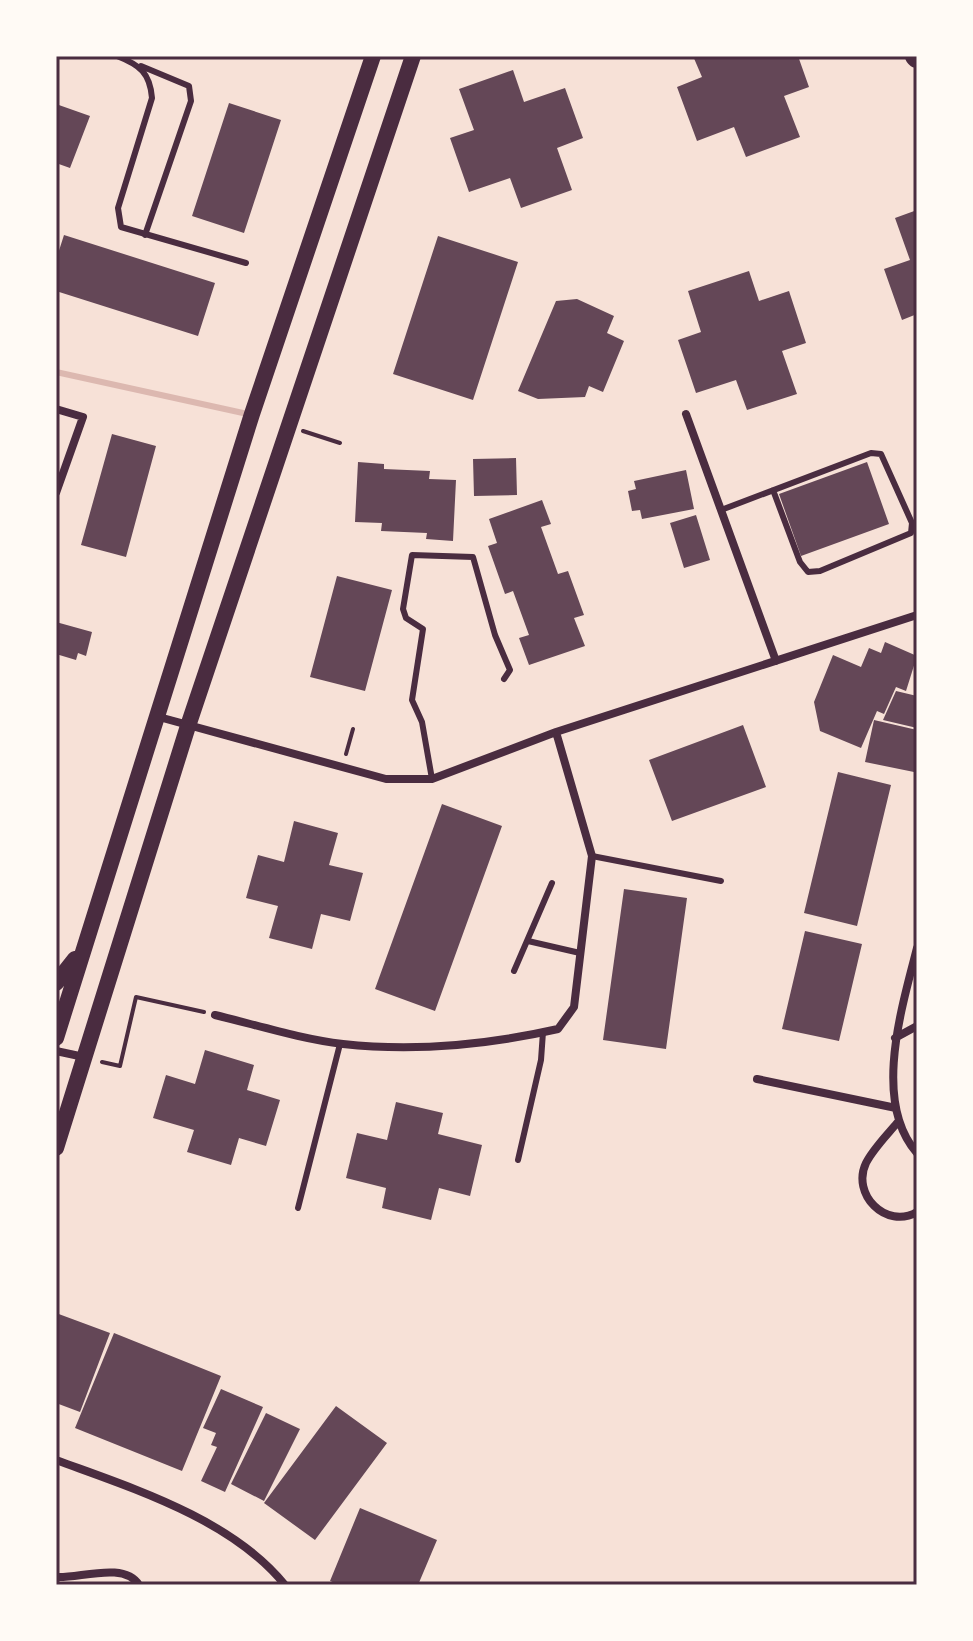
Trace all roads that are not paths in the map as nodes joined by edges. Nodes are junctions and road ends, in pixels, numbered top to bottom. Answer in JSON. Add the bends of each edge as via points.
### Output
{"nodes":[{"id":1,"x":117,"y":56,"type":"edge"},
{"id":2,"x":373,"y":56,"type":"edge"},
{"id":3,"x":413,"y":56,"type":"edge"},
{"id":4,"x":140,"y":65,"type":"junction"},
{"id":5,"x":145,"y":235,"type":"junction"},
{"id":6,"x":246,"y":263,"type":"dead end"},
{"id":7,"x":56,"y":409,"type":"edge"},
{"id":8,"x":686,"y":414,"type":"dead end"},
{"id":9,"x":773,"y":490,"type":"junction"},
{"id":10,"x":56,"y":493,"type":"edge"},
{"id":11,"x":721,"y":510,"type":"junction"},
{"id":12,"x":914,"y":522,"type":"edge"},
{"id":13,"x":917,"y":615,"type":"edge"},
{"id":14,"x":776,"y":661,"type":"junction"},
{"id":15,"x":504,"y":679,"type":"dead end"},
{"id":16,"x":159,"y":717,"type":"junction"},
{"id":17,"x":188,"y":726,"type":"junction"},
{"id":18,"x":556,"y":732,"type":"junction"},
{"id":19,"x":432,"y":779,"type":"junction"},
{"id":20,"x":592,"y":856,"type":"junction"},
{"id":21,"x":721,"y":881,"type":"dead end"},
{"id":22,"x":552,"y":883,"type":"dead end"},
{"id":23,"x":90,"y":935,"type":"junction"},
{"id":24,"x":528,"y":941,"type":"junction"},
{"id":25,"x":917,"y":948,"type":"edge"},
{"id":26,"x":580,"y":953,"type":"junction"},
{"id":27,"x":514,"y":971,"type":"dead end"},
{"id":28,"x":56,"y":983,"type":"edge"},
{"id":29,"x":215,"y":1015,"type":"road end"},
{"id":30,"x":917,"y":1026,"type":"edge"},
{"id":31,"x":543,"y":1032,"type":"junction"},
{"id":32,"x":56,"y":1038,"type":"edge"},
{"id":33,"x":895,"y":1038,"type":"junction"},
{"id":34,"x":340,"y":1044,"type":"junction"},
{"id":35,"x":56,"y":1051,"type":"edge"},
{"id":36,"x":84,"y":1057,"type":"junction"},
{"id":37,"x":757,"y":1079,"type":"dead end"},
{"id":38,"x":896,"y":1108,"type":"junction"},
{"id":39,"x":897,"y":1123,"type":"junction"},
{"id":40,"x":56,"y":1148,"type":"edge"},
{"id":41,"x":917,"y":1153,"type":"edge"},
{"id":42,"x":518,"y":1160,"type":"dead end"},
{"id":43,"x":298,"y":1208,"type":"dead end"},
{"id":44,"x":917,"y":1212,"type":"edge"},
{"id":45,"x":56,"y":1460,"type":"edge"},
{"id":46,"x":56,"y":1577,"type":"edge"},
{"id":47,"x":139,"y":1585,"type":"edge"},
{"id":48,"x":285,"y":1585,"type":"edge"}],
"edges":[{"from":1,"to":4,"type":"lane"},
{"from":2,"to":16,"type":"main road","via":[[252,414]]},
{"from":3,"to":17,"type":"main road"},
{"from":4,"to":5,"type":"lane","via":[[152,98],[118,208],[121,227]]},
{"from":4,"to":5,"type":"lane","via":[[189,86],[191,101]]},
{"from":5,"to":6,"type":"lane"},
{"from":7,"to":10,"type":"street","via":[[83,417]]},
{"from":8,"to":11,"type":"street"},
{"from":9,"to":11,"type":"lane"},
{"from":9,"to":12,"type":"lane","via":[[871,453],[881,454]]},
{"from":9,"to":12,"type":"lane","via":[[808,572],[902,540]]},
{"from":11,"to":14,"type":"street"},
{"from":13,"to":14,"type":"street"},
{"from":14,"to":18,"type":"street"},
{"from":15,"to":19,"type":"lane","via":[[510,670],[473,557],[412,555],[403,609],[406,618],[423,629],[412,700],[422,722]]},
{"from":16,"to":17,"type":"street"},
{"from":16,"to":23,"type":"main road"},
{"from":17,"to":19,"type":"street","via":[[386,779]]},
{"from":17,"to":36,"type":"main road"},
{"from":18,"to":19,"type":"street"},
{"from":18,"to":20,"type":"street"},
{"from":20,"to":21,"type":"lane"},
{"from":20,"to":26,"type":"street"},
{"from":22,"to":24,"type":"lane"},
{"from":23,"to":28,"type":"main road"},
{"from":23,"to":32,"type":"main road"},
{"from":24,"to":26,"type":"lane"},
{"from":24,"to":27,"type":"lane"},
{"from":25,"to":33,"type":"street"},
{"from":26,"to":31,"type":"street","via":[[574,1007],[558,1029]]},
{"from":29,"to":34,"type":"street"},
{"from":30,"to":33,"type":"street"},
{"from":31,"to":34,"type":"street","via":[[510,1041],[423,1048]]},
{"from":31,"to":42,"type":"lane"},
{"from":33,"to":38,"type":"street"},
{"from":34,"to":43,"type":"lane"},
{"from":35,"to":36,"type":"street"},
{"from":36,"to":40,"type":"main road"},
{"from":37,"to":38,"type":"street"},
{"from":38,"to":39,"type":"street"},
{"from":39,"to":41,"type":"street"},
{"from":39,"to":44,"type":"street","via":[[865,1165],[865,1187],[881,1214],[894,1218]]},
{"from":45,"to":48,"type":"street","via":[[164,1500],[222,1531]]},
{"from":46,"to":47,"type":"street","via":[[108,1574],[128,1576]]}]}
